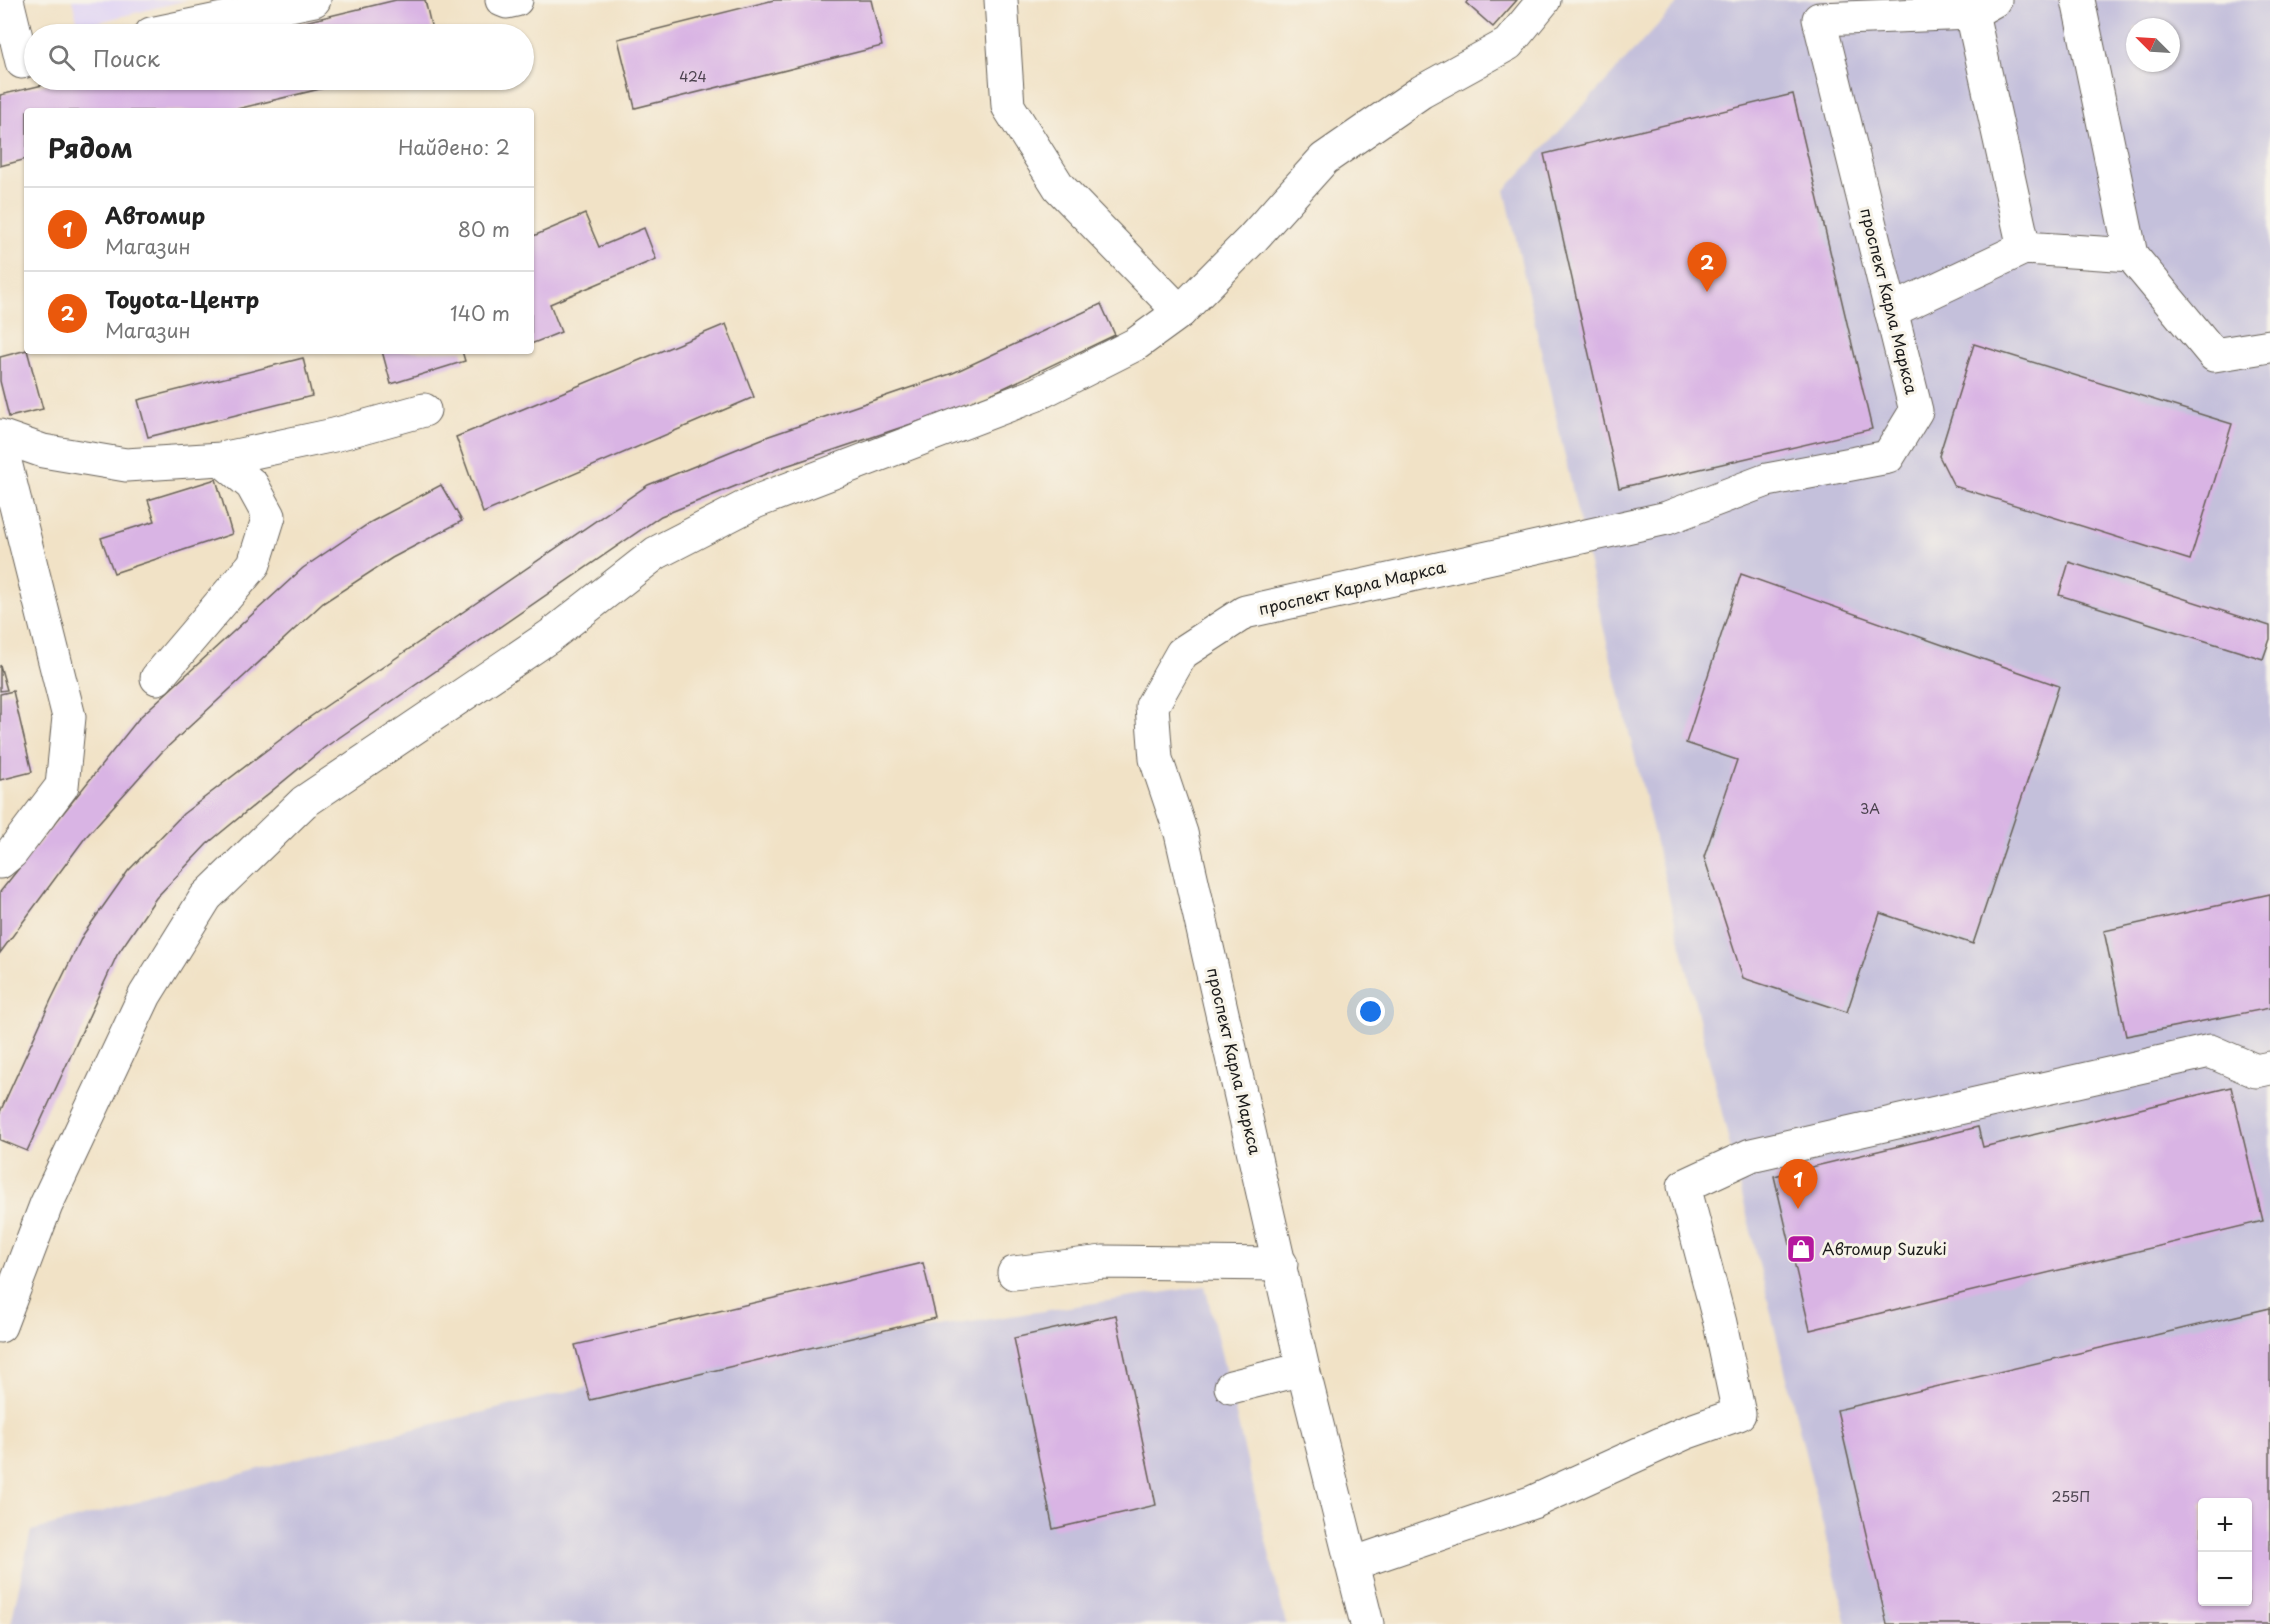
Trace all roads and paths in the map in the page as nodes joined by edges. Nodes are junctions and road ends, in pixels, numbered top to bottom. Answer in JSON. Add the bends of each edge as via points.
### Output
{"nodes":[{"id":1,"x":7,"y":0,"type":"edge"},
{"id":2,"x":314,"y":0,"type":"edge"},
{"id":3,"x":502,"y":0,"type":"edge"},
{"id":4,"x":516,"y":0,"type":"edge"},
{"id":5,"x":1001,"y":0,"type":"edge"},
{"id":6,"x":1544,"y":0,"type":"edge"},
{"id":7,"x":2078,"y":0,"type":"edge"},
{"id":8,"x":1983,"y":6,"type":"edge"},
{"id":9,"x":199,"y":24,"type":"edge"},
{"id":10,"x":19,"y":63,"type":"edge"},
{"id":11,"x":2024,"y":248,"type":"junction"},
{"id":12,"x":2132,"y":255,"type":"junction"},
{"id":13,"x":1892,"y":311,"type":"junction"},
{"id":14,"x":1180,"y":312,"type":"junction"},
{"id":15,"x":2270,"y":346,"type":"edge"},
{"id":16,"x":424,"y":410,"type":"dead end"},
{"id":17,"x":0,"y":436,"type":"edge"},
{"id":18,"x":0,"y":442,"type":"edge"},
{"id":19,"x":221,"y":459,"type":"junction"},
{"id":20,"x":157,"y":678,"type":"dead end"},
{"id":21,"x":0,"y":862,"type":"edge"},
{"id":22,"x":2270,"y":1068,"type":"edge"},
{"id":23,"x":1281,"y":1264,"type":"junction"},
{"id":24,"x":1014,"y":1274,"type":"dead end"},
{"id":25,"x":0,"y":1326,"type":"edge"},
{"id":26,"x":1303,"y":1369,"type":"junction"},
{"id":27,"x":1231,"y":1386,"type":"dead end"},
{"id":28,"x":1352,"y":1564,"type":"junction"},
{"id":29,"x":1367,"y":1624,"type":"edge"}],
"edges":[{"from":1,"to":10,"type":"street"},
{"from":2,"to":9,"type":"street"},
{"from":3,"to":4,"type":"street"},
{"from":5,"to":14,"type":"street","via":[[1008,106],[1059,187]]},
{"from":6,"to":14,"type":"street","via":[[1508,44],[1421,92],[1324,159]]},
{"from":7,"to":12,"type":"street"},
{"from":8,"to":11,"type":"street"},
{"from":8,"to":13,"type":"street","name":"проспект Карла Маркса","via":[[1819,19]]},
{"from":11,"to":12,"type":"street"},
{"from":11,"to":13,"type":"street"},
{"from":12,"to":15,"type":"street","via":[[2214,355]]},
{"from":13,"to":23,"type":"street","name":"проспект Карла Маркса","via":[[1916,411],[1888,457],[1767,480],[1666,518],[1245,612],[1182,653],[1152,706],[1156,759],[1181,832]]},
{"from":14,"to":25,"type":"street","via":[[1136,344],[1035,395],[755,502],[656,553],[550,636],[304,802],[206,897],[145,995],[46,1205]]},
{"from":16,"to":19,"type":"street","via":[[334,435]]},
{"from":17,"to":19,"type":"street","via":[[43,451],[126,465]]},
{"from":18,"to":21,"type":"street","via":[[69,717],[62,786]]},
{"from":19,"to":20,"type":"street","via":[[252,485],[269,516],[254,564]]},
{"from":22,"to":28,"type":"street","via":[[2256,1071],[2210,1051],[1751,1155],[1684,1186],[1739,1414],[1685,1433],[1533,1502]]},
{"from":23,"to":24,"type":"street","via":[[1103,1262]]},
{"from":23,"to":26,"type":"street","name":"проспект Карла Маркса"},
{"from":26,"to":27,"type":"street"},
{"from":26,"to":28,"type":"street","name":"проспект Карла Маркса"},
{"from":28,"to":29,"type":"street","name":"проспект Карла Маркса"}]}
